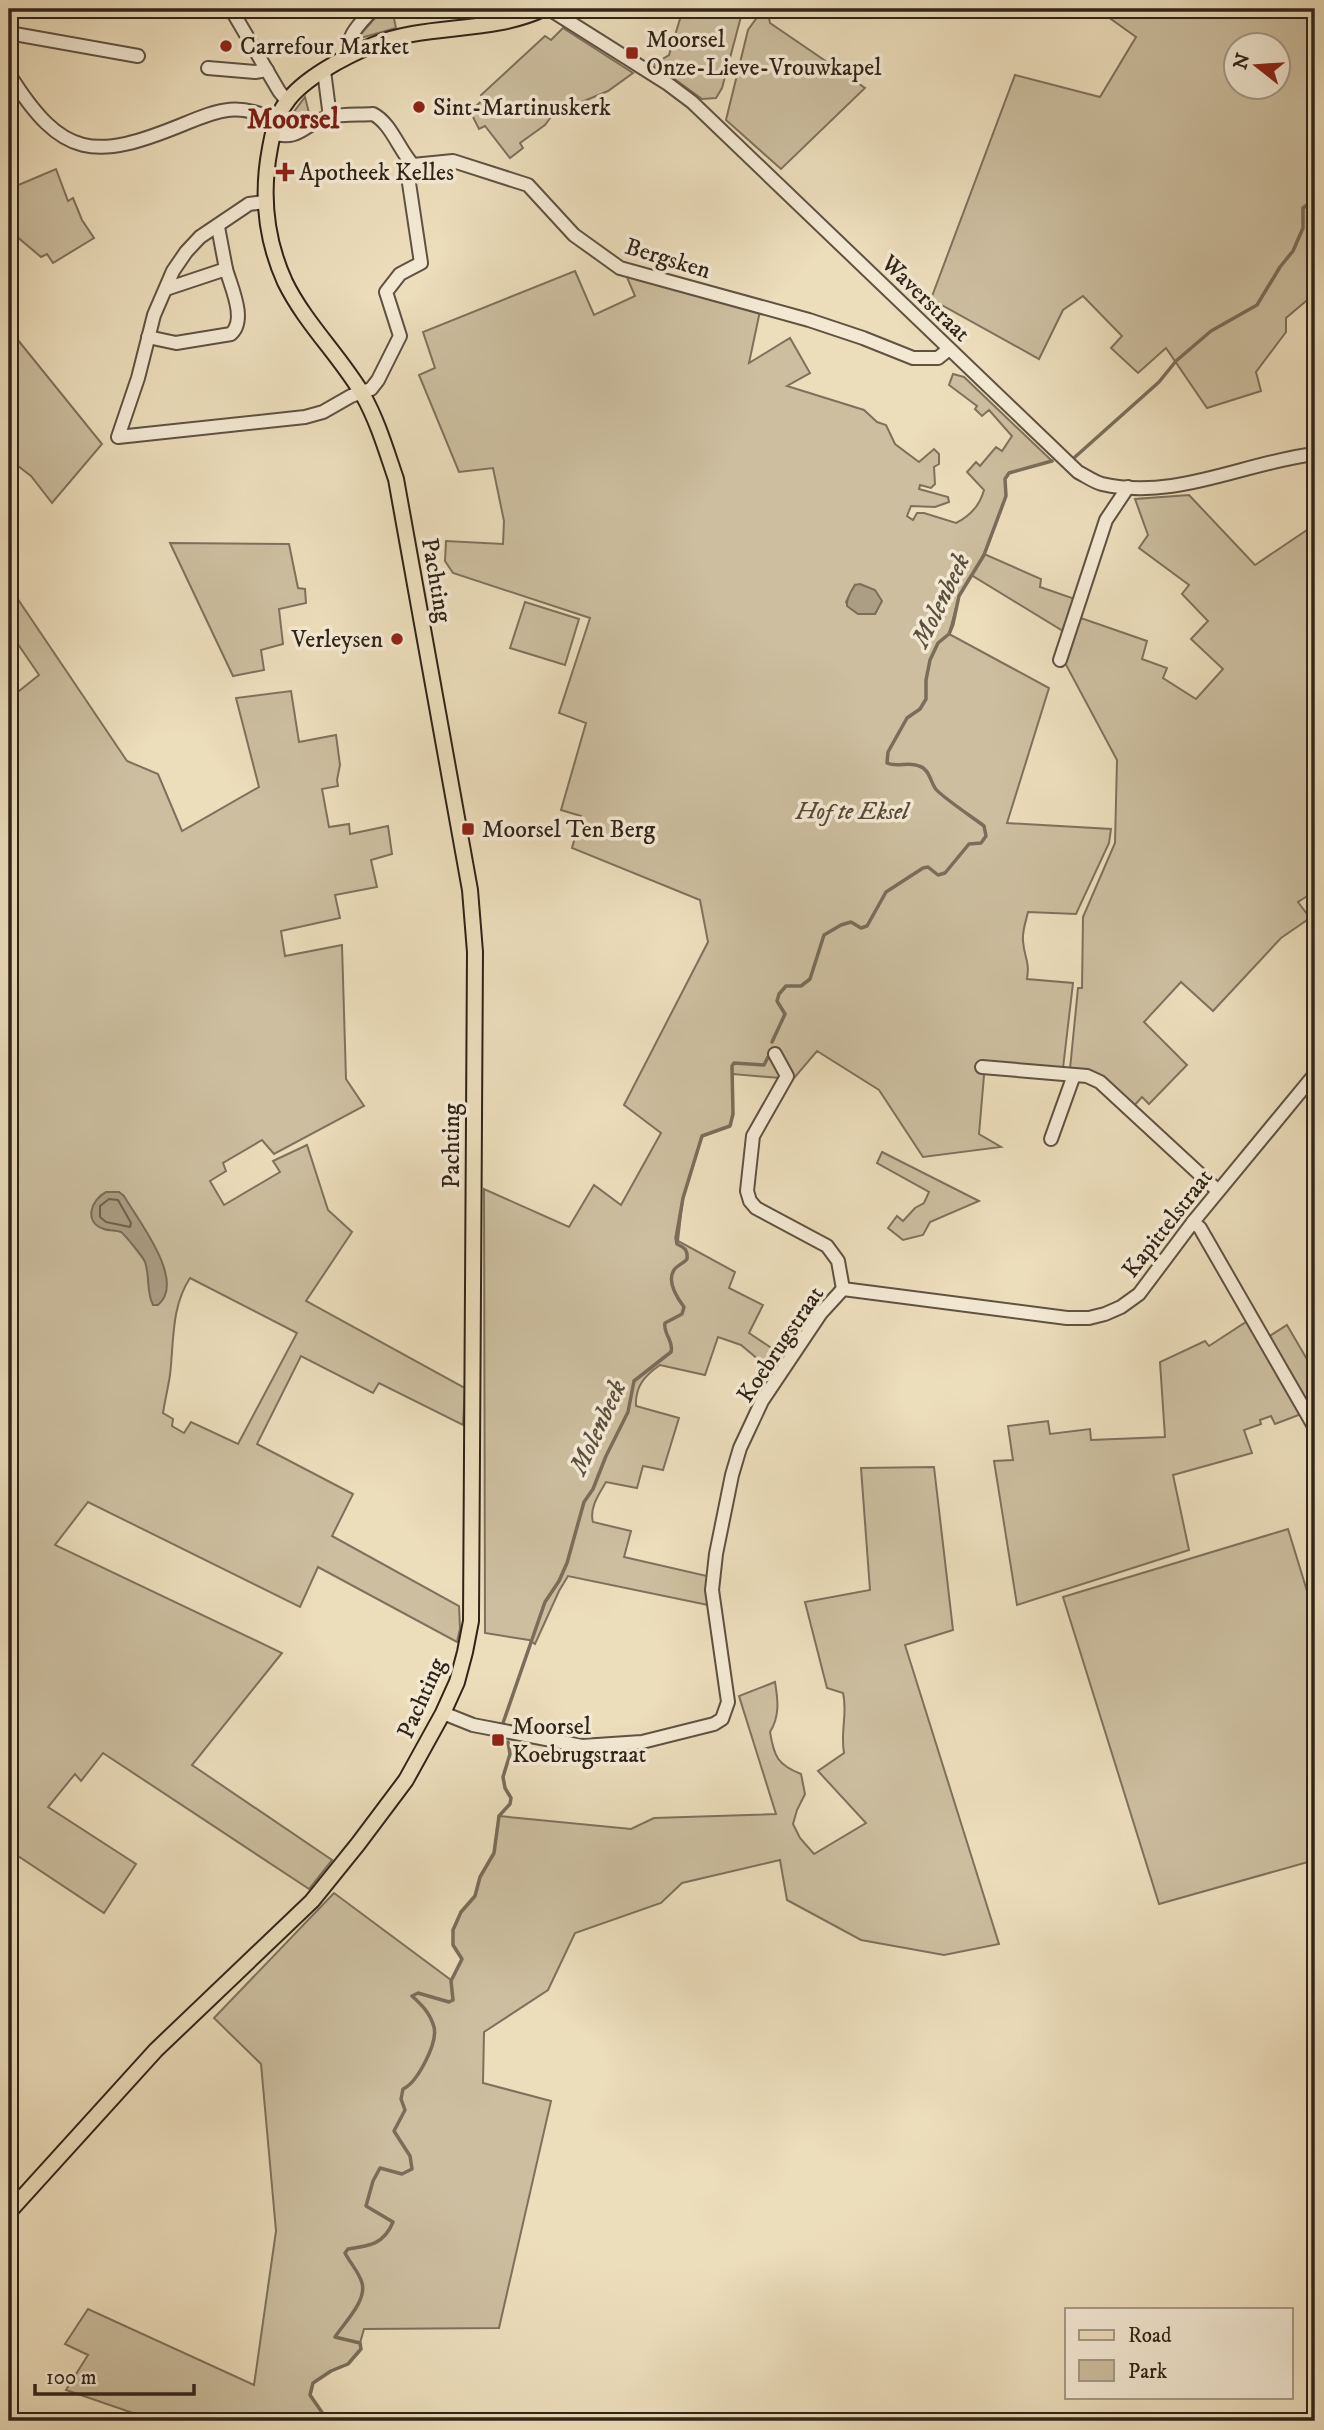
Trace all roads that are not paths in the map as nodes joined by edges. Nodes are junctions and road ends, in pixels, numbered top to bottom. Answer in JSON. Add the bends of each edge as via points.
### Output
{"nodes":[{"id":1,"x":231,"y":9,"type":"edge"},
{"id":2,"x":373,"y":9,"type":"edge"},
{"id":3,"x":543,"y":9,"type":"edge"},
{"id":4,"x":549,"y":9,"type":"edge"},
{"id":5,"x":9,"y":33,"type":"edge"},
{"id":6,"x":138,"y":56,"type":"dead end"},
{"id":7,"x":350,"y":56,"type":"junction"},
{"id":8,"x":208,"y":68,"type":"dead end"},
{"id":9,"x":267,"y":70,"type":"junction"},
{"id":10,"x":324,"y":71,"type":"junction"},
{"id":11,"x":9,"y":74,"type":"edge"},
{"id":12,"x":287,"y":101,"type":"junction"},
{"id":13,"x":330,"y":117,"type":"junction"},
{"id":14,"x":275,"y":127,"type":"junction"},
{"id":15,"x":412,"y":165,"type":"junction"},
{"id":16,"x":264,"y":202,"type":"junction"},
{"id":17,"x":218,"y":227,"type":"junction"},
{"id":18,"x":226,"y":269,"type":"junction"},
{"id":19,"x":166,"y":289,"type":"junction"},
{"id":20,"x":148,"y":337,"type":"junction"},
{"id":21,"x":949,"y":349,"type":"junction"},
{"id":22,"x":361,"y":393,"type":"junction"},
{"id":23,"x":1315,"y":454,"type":"edge"},
{"id":24,"x":1128,"y":487,"type":"junction"},
{"id":25,"x":1060,"y":660,"type":"dead end"},
{"id":26,"x":775,"y":1054,"type":"dead end"},
{"id":27,"x":982,"y":1067,"type":"dead end"},
{"id":28,"x":1315,"y":1074,"type":"edge"},
{"id":29,"x":1074,"y":1075,"type":"junction"},
{"id":30,"x":1051,"y":1139,"type":"dead end"},
{"id":31,"x":1218,"y":1191,"type":"junction"},
{"id":32,"x":1193,"y":1222,"type":"junction"},
{"id":33,"x":843,"y":1289,"type":"junction"},
{"id":34,"x":1315,"y":1428,"type":"edge"},
{"id":35,"x":443,"y":1713,"type":"junction"},
{"id":36,"x":9,"y":2212,"type":"edge"}],
"edges":[{"from":1,"to":9,"type":"street"},
{"from":2,"to":7,"type":"street","via":[[351,36]]},
{"from":3,"to":7,"type":"main road","name":"Pachting","via":[[523,19],[399,36]]},
{"from":4,"to":21,"type":"street","name":"Waverstraat","via":[[692,102]]},
{"from":5,"to":6,"type":"street"},
{"from":7,"to":10,"type":"main road","name":"Pachting"},
{"from":8,"to":9,"type":"street"},
{"from":9,"to":12,"type":"street"},
{"from":10,"to":12,"type":"main road","name":"Pachting"},
{"from":10,"to":13,"type":"street"},
{"from":11,"to":14,"type":"street","via":[[44,123],[71,142],[89,147],[128,144],[226,110],[245,109]]},
{"from":12,"to":14,"type":"main road","name":"Pachting"},
{"from":13,"to":14,"type":"street","via":[[293,136],[284,137]]},
{"from":13,"to":15,"type":"street","via":[[380,117]]},
{"from":14,"to":16,"type":"main road","name":"Pachting"},
{"from":15,"to":21,"type":"street","name":"Bergsken","via":[[453,161],[528,185],[574,235],[620,268],[808,320],[913,358],[937,358]]},
{"from":15,"to":22,"type":"street","via":[[409,183],[421,263],[400,274],[386,292],[400,336],[378,380]]},
{"from":16,"to":17,"type":"street","via":[[248,204]]},
{"from":16,"to":22,"type":"main road","name":"Pachting","via":[[268,236],[285,282]]},
{"from":17,"to":18,"type":"street"},
{"from":17,"to":19,"type":"street","via":[[186,252]]},
{"from":18,"to":19,"type":"street"},
{"from":18,"to":20,"type":"street","via":[[238,319],[231,334],[176,343]]},
{"from":19,"to":20,"type":"street"},
{"from":20,"to":22,"type":"street","via":[[118,437],[305,417]]},
{"from":21,"to":24,"type":"street","name":"Waverstraat","via":[[1078,472],[1100,484]]},
{"from":22,"to":35,"type":"main road","name":"Pachting","via":[[376,420],[396,479],[473,914],[471,1621],[457,1682]]},
{"from":23,"to":24,"type":"street","name":"Waverstraat","via":[[1186,484]]},
{"from":24,"to":25,"type":"street","via":[[1107,520]]},
{"from":26,"to":33,"type":"street","name":"Koebrugstraat","via":[[787,1076],[753,1136],[747,1191],[756,1208],[827,1246],[838,1261]]},
{"from":27,"to":29,"type":"street"},
{"from":28,"to":31,"type":"street","name":"Kapittelstraat"},
{"from":29,"to":30,"type":"street"},
{"from":29,"to":31,"type":"street","via":[[1100,1082]]},
{"from":31,"to":32,"type":"street","name":"Kapittelstraat"},
{"from":32,"to":33,"type":"street","name":"Kapittelstraat","via":[[1139,1294],[1121,1307],[1089,1318]]},
{"from":32,"to":34,"type":"street"},
{"from":33,"to":35,"type":"street","name":"Koebrugstraat","via":[[821,1312],[767,1393],[732,1475],[712,1590],[729,1702],[722,1719],[642,1742],[582,1746],[473,1726]]},
{"from":35,"to":36,"type":"main road","name":"Pachting","via":[[406,1780],[313,1901],[156,2050]]}]}
